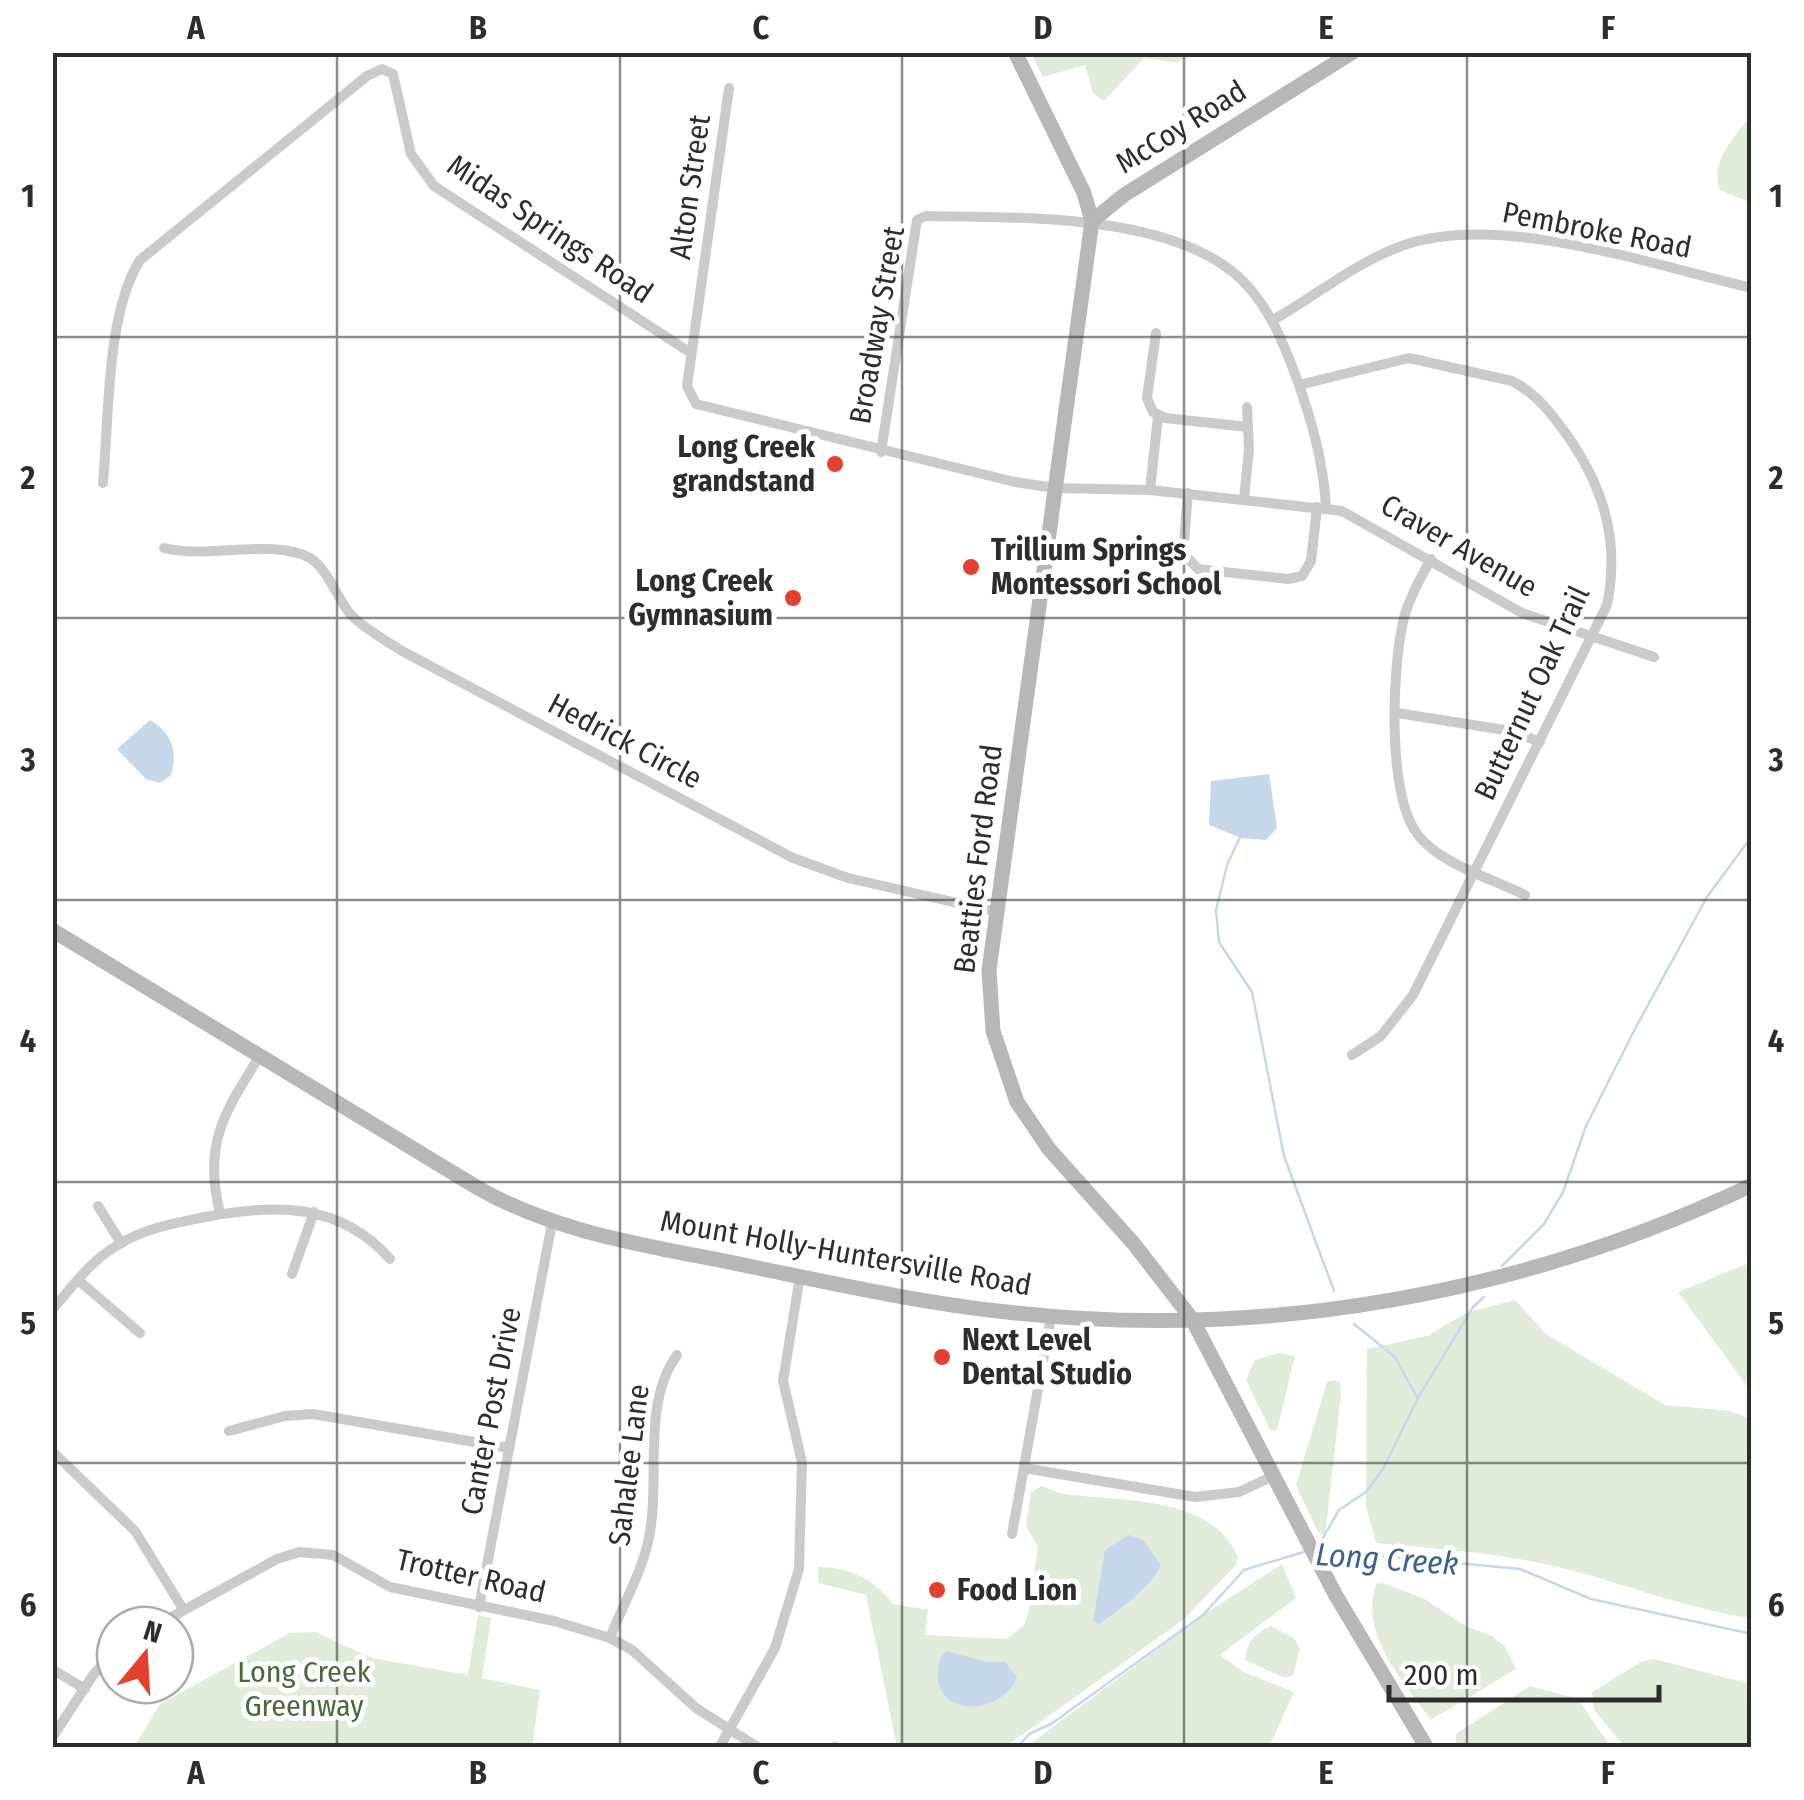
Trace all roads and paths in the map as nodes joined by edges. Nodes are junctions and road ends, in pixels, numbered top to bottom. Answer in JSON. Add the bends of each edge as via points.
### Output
{"nodes":[{"id":1,"x":1015,"y":52,"type":"edge"},
{"id":2,"x":1353,"y":52,"type":"edge"},
{"id":3,"x":729,"y":88,"type":"dead end"},
{"id":4,"x":1092,"y":222,"type":"junction"},
{"id":5,"x":1752,"y":288,"type":"edge"},
{"id":6,"x":1273,"y":320,"type":"junction"},
{"id":7,"x":1156,"y":333,"type":"dead end"},
{"id":8,"x":692,"y":353,"type":"junction"},
{"id":9,"x":1299,"y":385,"type":"junction"},
{"id":10,"x":1247,"y":407,"type":"dead end"},
{"id":11,"x":1158,"y":416,"type":"junction"},
{"id":12,"x":1248,"y":427,"type":"junction"},
{"id":13,"x":881,"y":452,"type":"junction"},
{"id":14,"x":102,"y":482,"type":"dead end"},
{"id":15,"x":1056,"y":488,"type":"junction"},
{"id":16,"x":1150,"y":490,"type":"junction"},
{"id":17,"x":1188,"y":493,"type":"junction"},
{"id":18,"x":1244,"y":499,"type":"junction"},
{"id":19,"x":1322,"y":508,"type":"junction"},
{"id":20,"x":164,"y":548,"type":"dead end"},
{"id":21,"x":1431,"y":559,"type":"junction"},
{"id":22,"x":1591,"y":639,"type":"junction"},
{"id":23,"x":1654,"y":658,"type":"dead end"},
{"id":24,"x":1397,"y":713,"type":"junction"},
{"id":25,"x":1540,"y":742,"type":"junction"},
{"id":26,"x":1474,"y":870,"type":"junction"},
{"id":27,"x":1525,"y":896,"type":"dead end"},
{"id":28,"x":997,"y":912,"type":"junction"},
{"id":29,"x":52,"y":930,"type":"edge"},
{"id":30,"x":1352,"y":1055,"type":"dead end"},
{"id":31,"x":259,"y":1057,"type":"junction"},
{"id":32,"x":1752,"y":1185,"type":"edge"},
{"id":33,"x":98,"y":1206,"type":"dead end"},
{"id":34,"x":314,"y":1212,"type":"junction"},
{"id":35,"x":220,"y":1214,"type":"junction"},
{"id":36,"x":552,"y":1224,"type":"junction"},
{"id":37,"x":121,"y":1243,"type":"junction"},
{"id":38,"x":390,"y":1259,"type":"dead end"},
{"id":39,"x":292,"y":1274,"type":"dead end"},
{"id":40,"x":800,"y":1276,"type":"junction"},
{"id":41,"x":78,"y":1280,"type":"junction"},
{"id":42,"x":52,"y":1310,"type":"edge"},
{"id":43,"x":1051,"y":1316,"type":"junction"},
{"id":44,"x":1192,"y":1319,"type":"junction"},
{"id":45,"x":140,"y":1334,"type":"dead end"},
{"id":46,"x":677,"y":1355,"type":"dead end"},
{"id":47,"x":229,"y":1431,"type":"dead end"},
{"id":48,"x":509,"y":1448,"type":"junction"},
{"id":49,"x":52,"y":1451,"type":"edge"},
{"id":50,"x":1024,"y":1468,"type":"junction"},
{"id":51,"x":1275,"y":1475,"type":"junction"},
{"id":52,"x":1012,"y":1534,"type":"dead end"},
{"id":53,"x":180,"y":1605,"type":"edge"},
{"id":54,"x":192,"y":1605,"type":"edge"},
{"id":55,"x":479,"y":1607,"type":"junction"},
{"id":56,"x":610,"y":1638,"type":"junction"},
{"id":57,"x":52,"y":1669,"type":"edge"},
{"id":58,"x":95,"y":1676,"type":"edge"},
{"id":59,"x":85,"y":1688,"type":"junction"},
{"id":60,"x":730,"y":1730,"type":"junction"},
{"id":61,"x":52,"y":1738,"type":"edge"},
{"id":62,"x":720,"y":1748,"type":"edge"},
{"id":63,"x":759,"y":1748,"type":"edge"},
{"id":64,"x":1427,"y":1748,"type":"edge"}],
"edges":[{"from":1,"to":4,"type":"main road","name":"Beatties Ford Road"},
{"from":2,"to":4,"type":"main road","name":"McCoy Road","via":[[1115,200]]},
{"from":3,"to":8,"type":"street","name":"Alton Street"},
{"from":4,"to":6,"type":"street","via":[[1216,261]]},
{"from":4,"to":13,"type":"street","name":"Broadway Street","via":[[921,216],[912,234]]},
{"from":4,"to":15,"type":"main road","name":"Beatties Ford Road"},
{"from":5,"to":6,"type":"street","name":"Pembroke Road","via":[[1555,244],[1461,233],[1391,250]]},
{"from":6,"to":9,"type":"street"},
{"from":7,"to":11,"type":"street","via":[[1147,398]]},
{"from":8,"to":13,"type":"street","via":[[688,390],[696,404]]},
{"from":8,"to":14,"type":"street","name":"Midas Springs Road","via":[[434,186],[411,154],[392,74],[382,69],[140,260],[116,340]]},
{"from":9,"to":19,"type":"street","via":[[1320,458]]},
{"from":9,"to":22,"type":"street","name":"Butternut Oak Trail","via":[[1409,358],[1528,388],[1588,465],[1604,504],[1612,579]]},
{"from":10,"to":12,"type":"street"},
{"from":11,"to":12,"type":"street"},
{"from":11,"to":16,"type":"street"},
{"from":12,"to":18,"type":"street"},
{"from":13,"to":15,"type":"street"},
{"from":15,"to":16,"type":"street","name":"Craver Avenue"},
{"from":15,"to":28,"type":"main road","name":"Beatties Ford Road"},
{"from":16,"to":17,"type":"street","name":"Craver Avenue"},
{"from":17,"to":18,"type":"street","name":"Craver Avenue"},
{"from":17,"to":19,"type":"street","via":[[1183,553],[1195,568],[1216,571],[1302,576]]},
{"from":18,"to":19,"type":"street","name":"Craver Avenue"},
{"from":19,"to":21,"type":"street","name":"Craver Avenue","via":[[1361,518]]},
{"from":20,"to":28,"type":"street","name":"Hedrick Circle","via":[[309,558],[350,614],[402,651],[777,850],[848,878]]},
{"from":21,"to":22,"type":"street","name":"Craver Avenue","via":[[1522,614]]},
{"from":21,"to":24,"type":"street","via":[[1403,620]]},
{"from":22,"to":23,"type":"street","name":"Craver Avenue"},
{"from":22,"to":25,"type":"street","name":"Butternut Oak Trail"},
{"from":24,"to":25,"type":"street","via":[[1511,731]]},
{"from":24,"to":26,"type":"street","via":[[1406,817],[1420,839]]},
{"from":25,"to":26,"type":"street","name":"Butternut Oak Trail"},
{"from":26,"to":27,"type":"street"},
{"from":26,"to":30,"type":"street","name":"Butternut Oak Trail","via":[[1404,1009]]},
{"from":28,"to":44,"type":"main road","name":"Beatties Ford Road","via":[[990,1012],[1017,1102],[1049,1150]]},
{"from":29,"to":31,"type":"main road","name":"Mount Holly-Huntersville Road"},
{"from":31,"to":35,"type":"street","via":[[215,1139],[212,1178]]},
{"from":31,"to":36,"type":"main road","name":"Mount Holly-Huntersville Road","via":[[497,1200]]},
{"from":32,"to":44,"type":"main road","name":"Mount Holly-Huntersville Road","via":[[1604,1246],[1443,1291],[1304,1312]]},
{"from":33,"to":37,"type":"street"},
{"from":34,"to":35,"type":"street","via":[[275,1207]]},
{"from":34,"to":38,"type":"street","via":[[354,1228]]},
{"from":34,"to":39,"type":"street"},
{"from":35,"to":37,"type":"street"},
{"from":36,"to":40,"type":"main road","name":"Mount Holly-Huntersville Road"},
{"from":36,"to":48,"type":"street","name":"Canter Post Drive"},
{"from":37,"to":41,"type":"street"},
{"from":40,"to":43,"type":"main road","name":"Mount Holly-Huntersville Road"},
{"from":40,"to":60,"type":"street","via":[[783,1382],[802,1462],[799,1569],[775,1648]]},
{"from":41,"to":42,"type":"street"},
{"from":41,"to":45,"type":"street"},
{"from":43,"to":44,"type":"main road","name":"Mount Holly-Huntersville Road"},
{"from":43,"to":50,"type":"street"},
{"from":44,"to":51,"type":"main road","name":"Beatties Ford Road"},
{"from":46,"to":56,"type":"street","name":"Sahalee Lane","via":[[659,1408],[649,1536]]},
{"from":47,"to":48,"type":"street","via":[[313,1414]]},
{"from":48,"to":55,"type":"street","name":"Canter Post Drive"},
{"from":49,"to":53,"type":"street","via":[[135,1531]]},
{"from":50,"to":51,"type":"street","via":[[1195,1496],[1239,1492]]},
{"from":50,"to":52,"type":"street"},
{"from":51,"to":64,"type":"main road","name":"Beatties Ford Road"},
{"from":54,"to":55,"type":"street","name":"Trotter Road","via":[[276,1560],[310,1552],[344,1560],[390,1586]]},
{"from":55,"to":56,"type":"street","name":"Trotter Road"},
{"from":56,"to":60,"type":"street","name":"Trotter Road"},
{"from":57,"to":59,"type":"street"},
{"from":58,"to":59,"type":"street"},
{"from":59,"to":61,"type":"street"},
{"from":60,"to":62,"type":"street"},
{"from":60,"to":63,"type":"street","name":"Trotter Road"}]}
